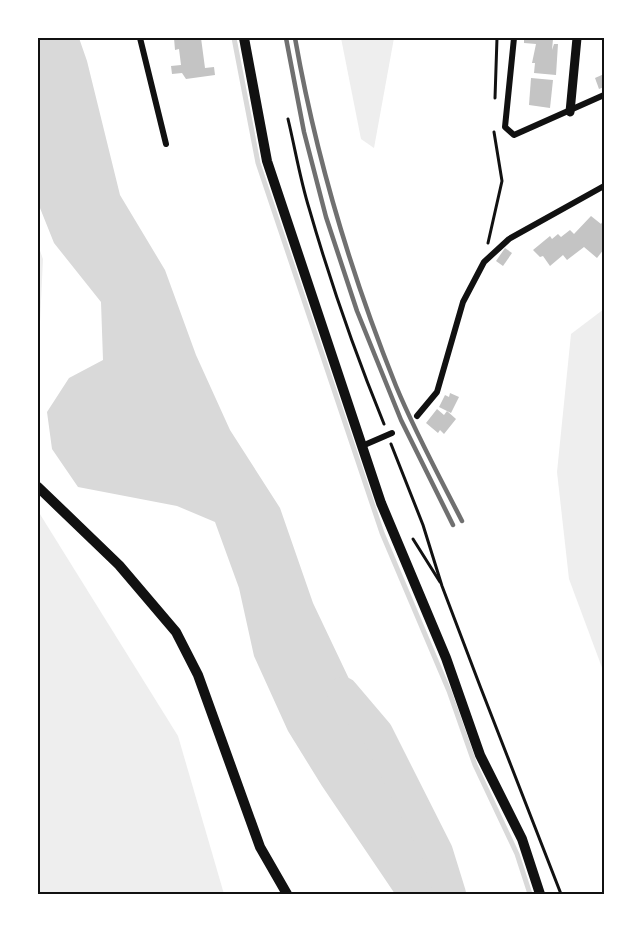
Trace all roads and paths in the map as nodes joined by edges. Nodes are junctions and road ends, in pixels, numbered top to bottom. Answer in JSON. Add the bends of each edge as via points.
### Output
{"nodes":[{"id":1,"x":140,"y":38,"type":"edge"},
{"id":2,"x":244,"y":38,"type":"edge"},
{"id":3,"x":497,"y":38,"type":"edge"},
{"id":4,"x":514,"y":38,"type":"edge"},
{"id":5,"x":577,"y":38,"type":"edge"},
{"id":6,"x":604,"y":95,"type":"edge"},
{"id":7,"x":494,"y":105,"type":"dead end"},
{"id":8,"x":570,"y":111,"type":"junction"},
{"id":9,"x":288,"y":118,"type":"dead end"},
{"id":10,"x":494,"y":127,"type":"dead end"},
{"id":11,"x":166,"y":144,"type":"dead end"},
{"id":12,"x":604,"y":186,"type":"edge"},
{"id":13,"x":484,"y":262,"type":"junction"},
{"id":14,"x":417,"y":416,"type":"dead end"},
{"id":15,"x":383,"y":423,"type":"dead end"},
{"id":16,"x":393,"y":433,"type":"dead end"},
{"id":17,"x":362,"y":447,"type":"junction"},
{"id":18,"x":392,"y":447,"type":"dead end"},
{"id":19,"x":38,"y":487,"type":"edge"},
{"id":20,"x":287,"y":894,"type":"edge"},
{"id":21,"x":540,"y":894,"type":"edge"},
{"id":22,"x":561,"y":894,"type":"edge"}],
"edges":[{"from":1,"to":11,"type":"street"},
{"from":2,"to":17,"type":"main road","via":[[267,161]]},
{"from":3,"to":7,"type":"path"},
{"from":4,"to":8,"type":"street","via":[[505,128],[514,135]]},
{"from":5,"to":8,"type":"street"},
{"from":6,"to":8,"type":"street"},
{"from":9,"to":15,"type":"path","via":[[308,206],[337,300]]},
{"from":10,"to":13,"type":"path","via":[[502,181]]},
{"from":12,"to":13,"type":"street","via":[[509,238]]},
{"from":13,"to":14,"type":"street","via":[[464,302],[437,392]]},
{"from":16,"to":17,"type":"street"},
{"from":17,"to":21,"type":"main road","via":[[480,755],[522,839]]},
{"from":18,"to":22,"type":"path"},
{"from":19,"to":20,"type":"main road","via":[[119,566],[176,632],[198,675],[260,847]]}]}
